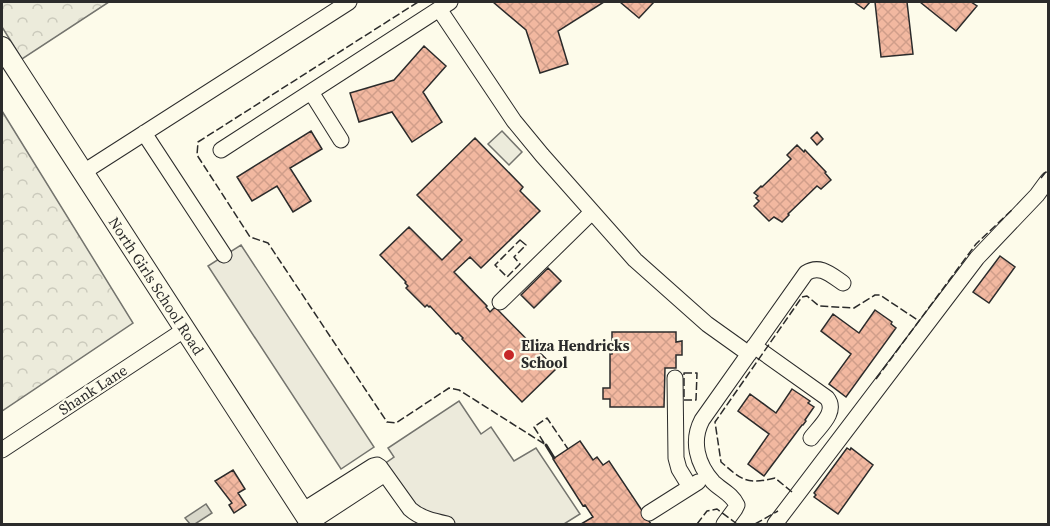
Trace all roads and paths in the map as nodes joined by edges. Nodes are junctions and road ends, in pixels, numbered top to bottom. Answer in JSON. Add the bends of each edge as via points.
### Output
{"nodes":[{"id":1,"x":349,"y":2,"type":"edge"},
{"id":2,"x":445,"y":5,"type":"edge"},
{"id":3,"x":2,"y":47,"type":"edge"},
{"id":4,"x":311,"y":92,"type":"junction"},
{"id":5,"x":144,"y":133,"type":"junction"},
{"id":6,"x":341,"y":140,"type":"dead end"},
{"id":7,"x":221,"y":150,"type":"dead end"},
{"id":8,"x":82,"y":173,"type":"junction"},
{"id":9,"x":1048,"y":180,"type":"edge"},
{"id":10,"x":592,"y":212,"type":"junction"},
{"id":11,"x":224,"y":255,"type":"dead end"},
{"id":12,"x":843,"y":282,"type":"dead end"},
{"id":13,"x":500,"y":302,"type":"dead end"},
{"id":14,"x":184,"y":330,"type":"junction"},
{"id":15,"x":752,"y":350,"type":"junction"},
{"id":16,"x":675,"y":378,"type":"dead end"},
{"id":17,"x":811,"y":438,"type":"dead end"},
{"id":18,"x":2,"y":450,"type":"edge"},
{"id":19,"x":708,"y":475,"type":"junction"},
{"id":20,"x":690,"y":487,"type":"junction"},
{"id":21,"x":649,"y":513,"type":"dead end"},
{"id":22,"x":308,"y":520,"type":"edge"},
{"id":23,"x":439,"y":524,"type":"edge"},
{"id":24,"x":724,"y":525,"type":"edge"},
{"id":25,"x":775,"y":525,"type":"edge"}],
"edges":[{"from":1,"to":5,"type":"street"},
{"from":2,"to":4,"type":"street"},
{"from":2,"to":10,"type":"street","via":[[514,121]]},
{"from":3,"to":8,"type":"main road","name":"North Girls School Road"},
{"from":4,"to":6,"type":"street"},
{"from":4,"to":7,"type":"street"},
{"from":5,"to":8,"type":"street"},
{"from":5,"to":11,"type":"street"},
{"from":8,"to":14,"type":"main road","name":"North Girls School Road"},
{"from":9,"to":25,"type":"street","via":[[977,258]]},
{"from":10,"to":13,"type":"street"},
{"from":10,"to":15,"type":"street","via":[[642,267],[708,324]]},
{"from":12,"to":15,"type":"street","via":[[822,270],[806,273]]},
{"from":14,"to":18,"type":"street","name":"Shank Lane"},
{"from":14,"to":22,"type":"main road","name":"North Girls School Road"},
{"from":15,"to":17,"type":"street","via":[[830,402],[830,413]]},
{"from":15,"to":19,"type":"street","via":[[699,427],[697,451]]},
{"from":16,"to":20,"type":"street","via":[[676,458]]},
{"from":19,"to":20,"type":"street"},
{"from":19,"to":24,"type":"street","via":[[737,505]]},
{"from":20,"to":21,"type":"street"},
{"from":22,"to":23,"type":"street","via":[[371,471],[416,514]]}]}
